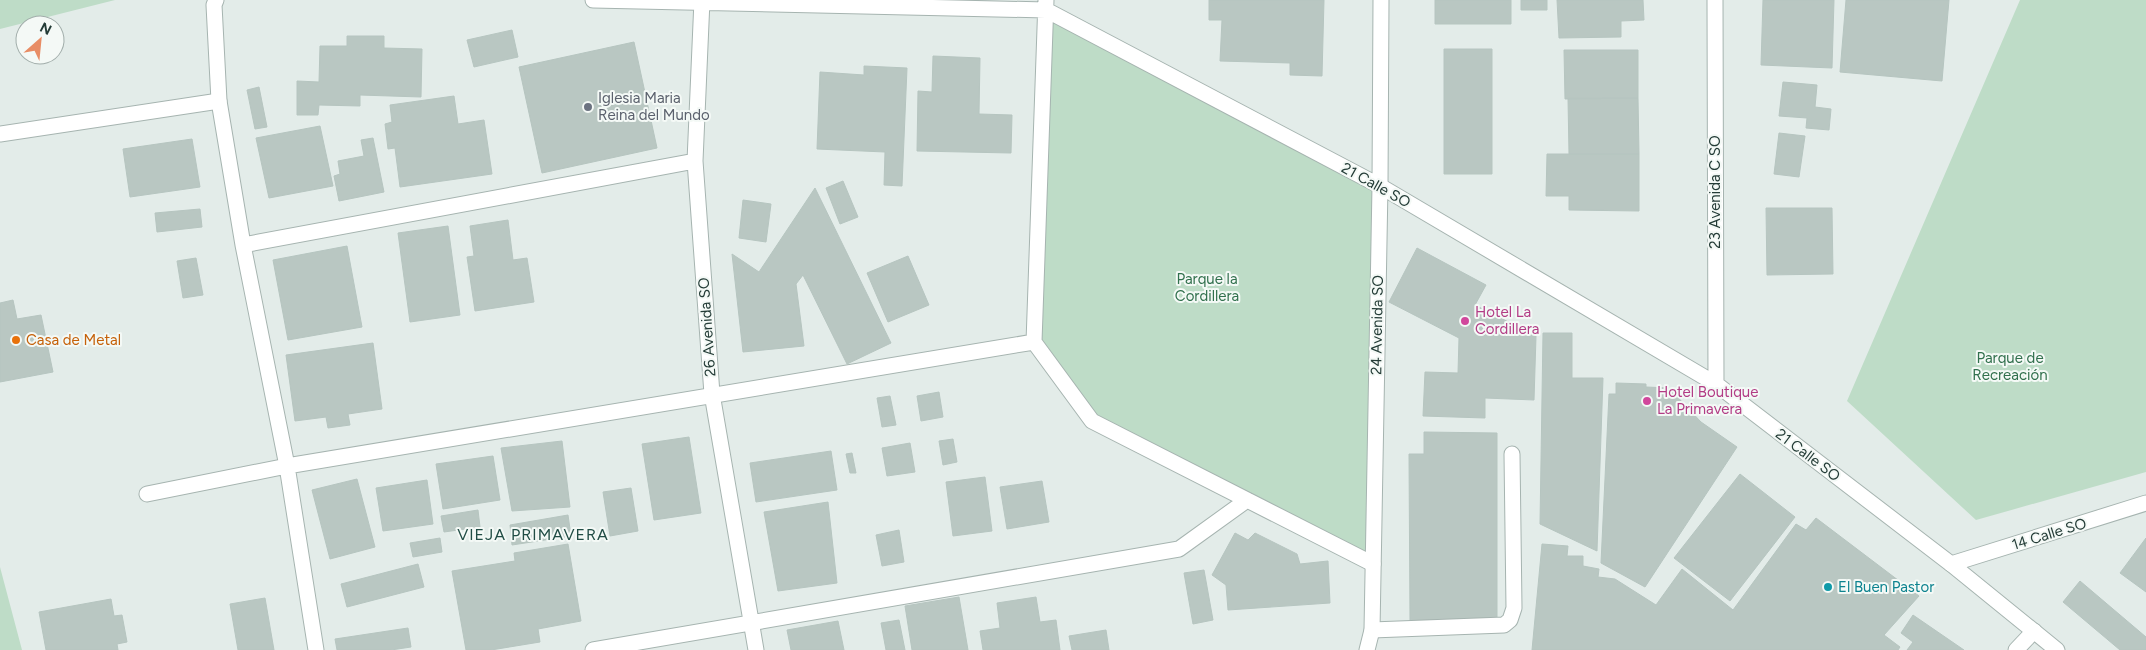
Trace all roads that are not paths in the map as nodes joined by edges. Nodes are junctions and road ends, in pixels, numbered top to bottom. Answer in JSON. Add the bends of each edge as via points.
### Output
{"nodes":[{"id":1,"x":593,"y":0,"type":"edge"},
{"id":2,"x":1381,"y":0,"type":"edge"},
{"id":3,"x":1715,"y":0,"type":"edge"},
{"id":4,"x":702,"y":2,"type":"edge"},
{"id":5,"x":215,"y":3,"type":"edge"},
{"id":6,"x":1046,"y":5,"type":"edge"},
{"id":7,"x":219,"y":101,"type":"junction"},
{"id":8,"x":0,"y":134,"type":"edge"},
{"id":9,"x":696,"y":161,"type":"junction"},
{"id":10,"x":1380,"y":186,"type":"junction"},
{"id":11,"x":243,"y":245,"type":"junction"},
{"id":12,"x":1034,"y":342,"type":"junction"},
{"id":13,"x":1716,"y":384,"type":"junction"},
{"id":14,"x":712,"y":394,"type":"junction"},
{"id":15,"x":1512,"y":454,"type":"dead end"},
{"id":16,"x":287,"y":466,"type":"junction"},
{"id":17,"x":147,"y":494,"type":"dead end"},
{"id":18,"x":1247,"y":500,"type":"junction"},
{"id":19,"x":2146,"y":503,"type":"edge"},
{"id":20,"x":1373,"y":564,"type":"junction"},
{"id":21,"x":1951,"y":564,"type":"junction"},
{"id":22,"x":751,"y":622,"type":"junction"},
{"id":23,"x":1372,"y":630,"type":"junction"},
{"id":24,"x":2034,"y":631,"type":"junction"},
{"id":25,"x":316,"y":650,"type":"edge"},
{"id":26,"x":594,"y":650,"type":"edge"},
{"id":27,"x":756,"y":650,"type":"edge"},
{"id":28,"x":1367,"y":650,"type":"edge"},
{"id":29,"x":2016,"y":650,"type":"edge"},
{"id":30,"x":2057,"y":650,"type":"edge"}],
"edges":[{"from":1,"to":4,"type":"street","name":"21 Calle SO"},
{"from":2,"to":10,"type":"street","name":"24 Avenida SO"},
{"from":3,"to":13,"type":"street","name":"23 Avenida C SO"},
{"from":4,"to":6,"type":"street","name":"21 Calle SO"},
{"from":4,"to":9,"type":"street","name":"26 Avenida SO"},
{"from":5,"to":7,"type":"street"},
{"from":6,"to":10,"type":"street","name":"21 Calle SO"},
{"from":6,"to":12,"type":"street"},
{"from":7,"to":8,"type":"street"},
{"from":7,"to":11,"type":"street"},
{"from":9,"to":11,"type":"street"},
{"from":9,"to":14,"type":"street","name":"26 Avenida SO"},
{"from":10,"to":13,"type":"street","name":"21 Calle SO"},
{"from":10,"to":20,"type":"street","name":"24 Avenida SO"},
{"from":11,"to":16,"type":"street"},
{"from":12,"to":14,"type":"street"},
{"from":12,"to":18,"type":"street","via":[[1092,421]]},
{"from":13,"to":21,"type":"street","name":"21 Calle SO"},
{"from":14,"to":16,"type":"street"},
{"from":14,"to":22,"type":"street","name":"26 Avenida SO"},
{"from":15,"to":23,"type":"street","via":[[1514,608],[1510,620],[1504,625]]},
{"from":16,"to":17,"type":"street"},
{"from":16,"to":25,"type":"street"},
{"from":18,"to":20,"type":"street"},
{"from":18,"to":22,"type":"street","via":[[1179,549]]},
{"from":19,"to":21,"type":"street","name":"14 Calle SO"},
{"from":20,"to":23,"type":"street","name":"24 Avenida SO"},
{"from":21,"to":24,"type":"street","name":"21 Calle SO"},
{"from":22,"to":26,"type":"street"},
{"from":22,"to":27,"type":"street","name":"26 Avenida SO"},
{"from":23,"to":28,"type":"street","name":"24 Avenida SO"},
{"from":24,"to":29,"type":"street"},
{"from":24,"to":30,"type":"street","name":"21 Calle SO"}]}
